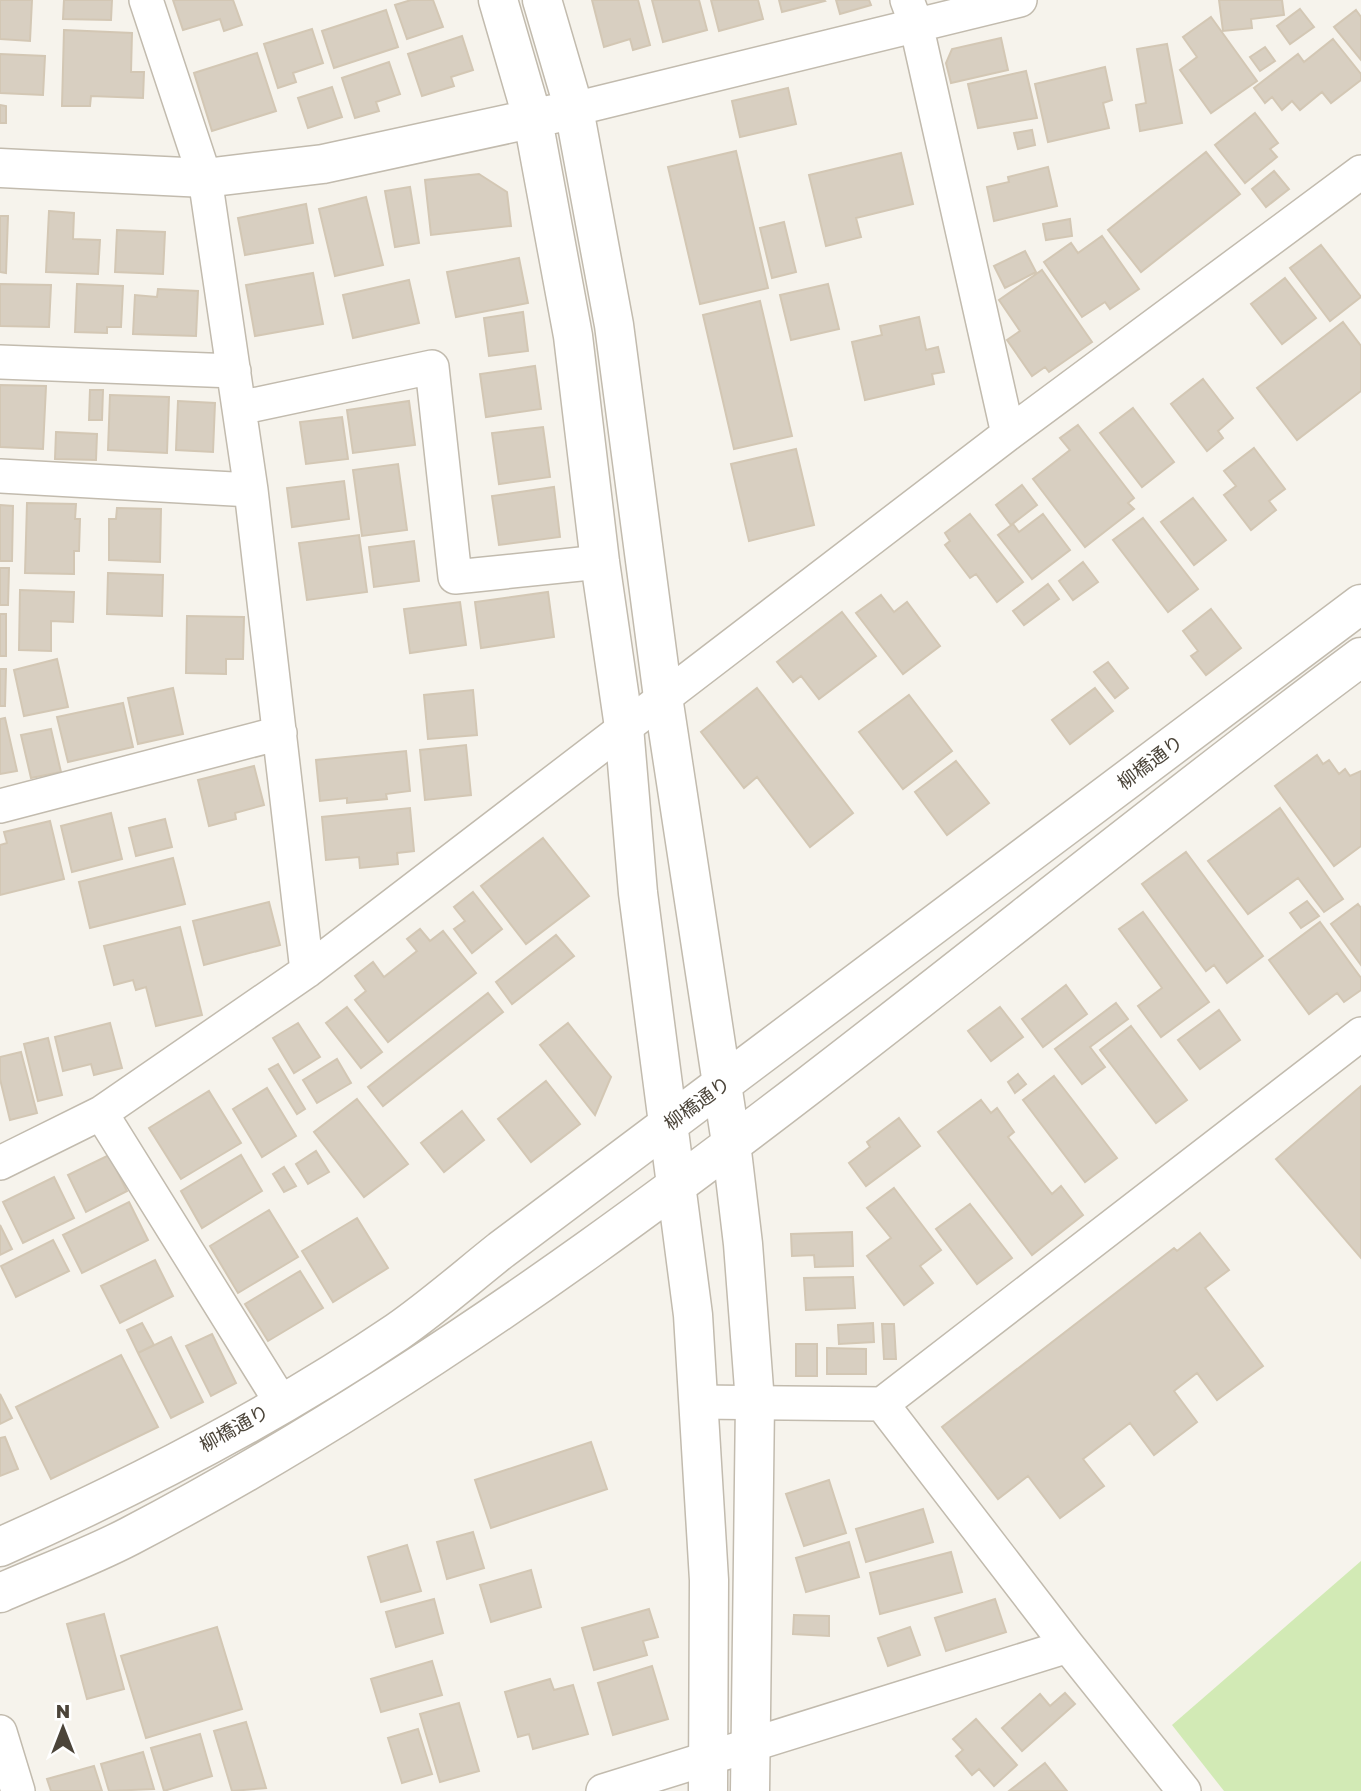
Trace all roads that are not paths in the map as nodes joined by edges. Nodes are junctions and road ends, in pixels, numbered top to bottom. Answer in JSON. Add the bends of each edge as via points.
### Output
{"nodes":[{"id":1,"x":146,"y":0,"type":"edge"},
{"id":2,"x":498,"y":0,"type":"edge"},
{"id":3,"x":542,"y":0,"type":"edge"},
{"id":4,"x":1020,"y":0,"type":"edge"},
{"id":5,"x":911,"y":12,"type":"edge"},
{"id":6,"x":574,"y":109,"type":"junction"},
{"id":7,"x":533,"y":120,"type":"junction"},
{"id":8,"x":0,"y":168,"type":"edge"},
{"id":9,"x":1361,"y":172,"type":"edge"},
{"id":10,"x":205,"y":178,"type":"junction"},
{"id":11,"x":0,"y":362,"type":"edge"},
{"id":12,"x":234,"y":371,"type":"junction"},
{"id":13,"x":239,"y":408,"type":"junction"},
{"id":14,"x":1008,"y":434,"type":"junction"},
{"id":15,"x":0,"y":476,"type":"edge"},
{"id":16,"x":251,"y":490,"type":"junction"},
{"id":17,"x":600,"y":562,"type":"junction"},
{"id":18,"x":1361,"y":604,"type":"edge"},
{"id":19,"x":1361,"y":657,"type":"edge"},
{"id":20,"x":663,"y":697,"type":"junction"},
{"id":21,"x":624,"y":727,"type":"junction"},
{"id":22,"x":280,"y":733,"type":"junction"},
{"id":23,"x":0,"y":806,"type":"edge"},
{"id":24,"x":307,"y":971,"type":"junction"},
{"id":25,"x":1361,"y":1034,"type":"edge"},
{"id":26,"x":721,"y":1086,"type":"junction"},
{"id":27,"x":101,"y":1113,"type":"junction"},
{"id":28,"x":667,"y":1125,"type":"junction"},
{"id":29,"x":731,"y":1143,"type":"junction"},
{"id":30,"x":0,"y":1163,"type":"edge"},
{"id":31,"x":676,"y":1185,"type":"junction"},
{"id":32,"x":281,"y":1402,"type":"junction"},
{"id":33,"x":700,"y":1402,"type":"junction"},
{"id":34,"x":755,"y":1402,"type":"junction"},
{"id":35,"x":882,"y":1404,"type":"junction"},
{"id":36,"x":0,"y":1547,"type":"edge"},
{"id":37,"x":0,"y":1593,"type":"edge"},
{"id":38,"x":1068,"y":1646,"type":"junction"},
{"id":39,"x":0,"y":1732,"type":"edge"},
{"id":40,"x":753,"y":1745,"type":"junction"},
{"id":41,"x":709,"y":1774,"type":"edge"},
{"id":42,"x":18,"y":1791,"type":"edge"},
{"id":43,"x":603,"y":1791,"type":"edge"},
{"id":44,"x":750,"y":1791,"type":"edge"},
{"id":45,"x":1184,"y":1791,"type":"edge"}],
"edges":[{"from":1,"to":10,"type":"street"},
{"from":2,"to":7,"type":"street"},
{"from":3,"to":6,"type":"street"},
{"from":4,"to":5,"type":"street"},
{"from":5,"to":6,"type":"street"},
{"from":5,"to":14,"type":"street"},
{"from":6,"to":7,"type":"street"},
{"from":6,"to":20,"type":"street","via":[[614,325]]},
{"from":7,"to":10,"type":"street","via":[[323,164]]},
{"from":7,"to":17,"type":"street","via":[[573,335]]},
{"from":8,"to":10,"type":"street"},
{"from":9,"to":14,"type":"street"},
{"from":10,"to":12,"type":"street"},
{"from":11,"to":12,"type":"street"},
{"from":12,"to":13,"type":"street"},
{"from":13,"to":16,"type":"street"},
{"from":13,"to":17,"type":"street","via":[[432,367],[455,577]]},
{"from":14,"to":20,"type":"street"},
{"from":15,"to":16,"type":"street"},
{"from":16,"to":22,"type":"street"},
{"from":17,"to":21,"type":"street"},
{"from":18,"to":26,"type":"street","name":"柳橋通り"},
{"from":19,"to":29,"type":"street"},
{"from":20,"to":21,"type":"street"},
{"from":20,"to":26,"type":"street"},
{"from":21,"to":24,"type":"street"},
{"from":21,"to":28,"type":"street","via":[[638,893]]},
{"from":22,"to":23,"type":"street"},
{"from":22,"to":24,"type":"street"},
{"from":24,"to":27,"type":"street"},
{"from":25,"to":35,"type":"street"},
{"from":26,"to":28,"type":"street","name":"柳橋通り"},
{"from":26,"to":29,"type":"street"},
{"from":27,"to":30,"type":"street"},
{"from":27,"to":32,"type":"street"},
{"from":28,"to":31,"type":"street"},
{"from":28,"to":32,"type":"street","name":"柳橋通り","via":[[397,1331]]},
{"from":29,"to":31,"type":"street"},
{"from":29,"to":34,"type":"street"},
{"from":31,"to":33,"type":"street"},
{"from":31,"to":37,"type":"street","via":[[416,1369],[303,1440],[126,1538]]},
{"from":32,"to":36,"type":"street","name":"柳橋通り","via":[[110,1498]]},
{"from":33,"to":34,"type":"street"},
{"from":33,"to":41,"type":"street","via":[[709,1580]]},
{"from":34,"to":35,"type":"street"},
{"from":34,"to":40,"type":"street"},
{"from":35,"to":38,"type":"street"},
{"from":38,"to":40,"type":"street"},
{"from":38,"to":45,"type":"street"},
{"from":39,"to":42,"type":"street"},
{"from":40,"to":41,"type":"street"},
{"from":40,"to":44,"type":"street"},
{"from":41,"to":43,"type":"street"}]}
